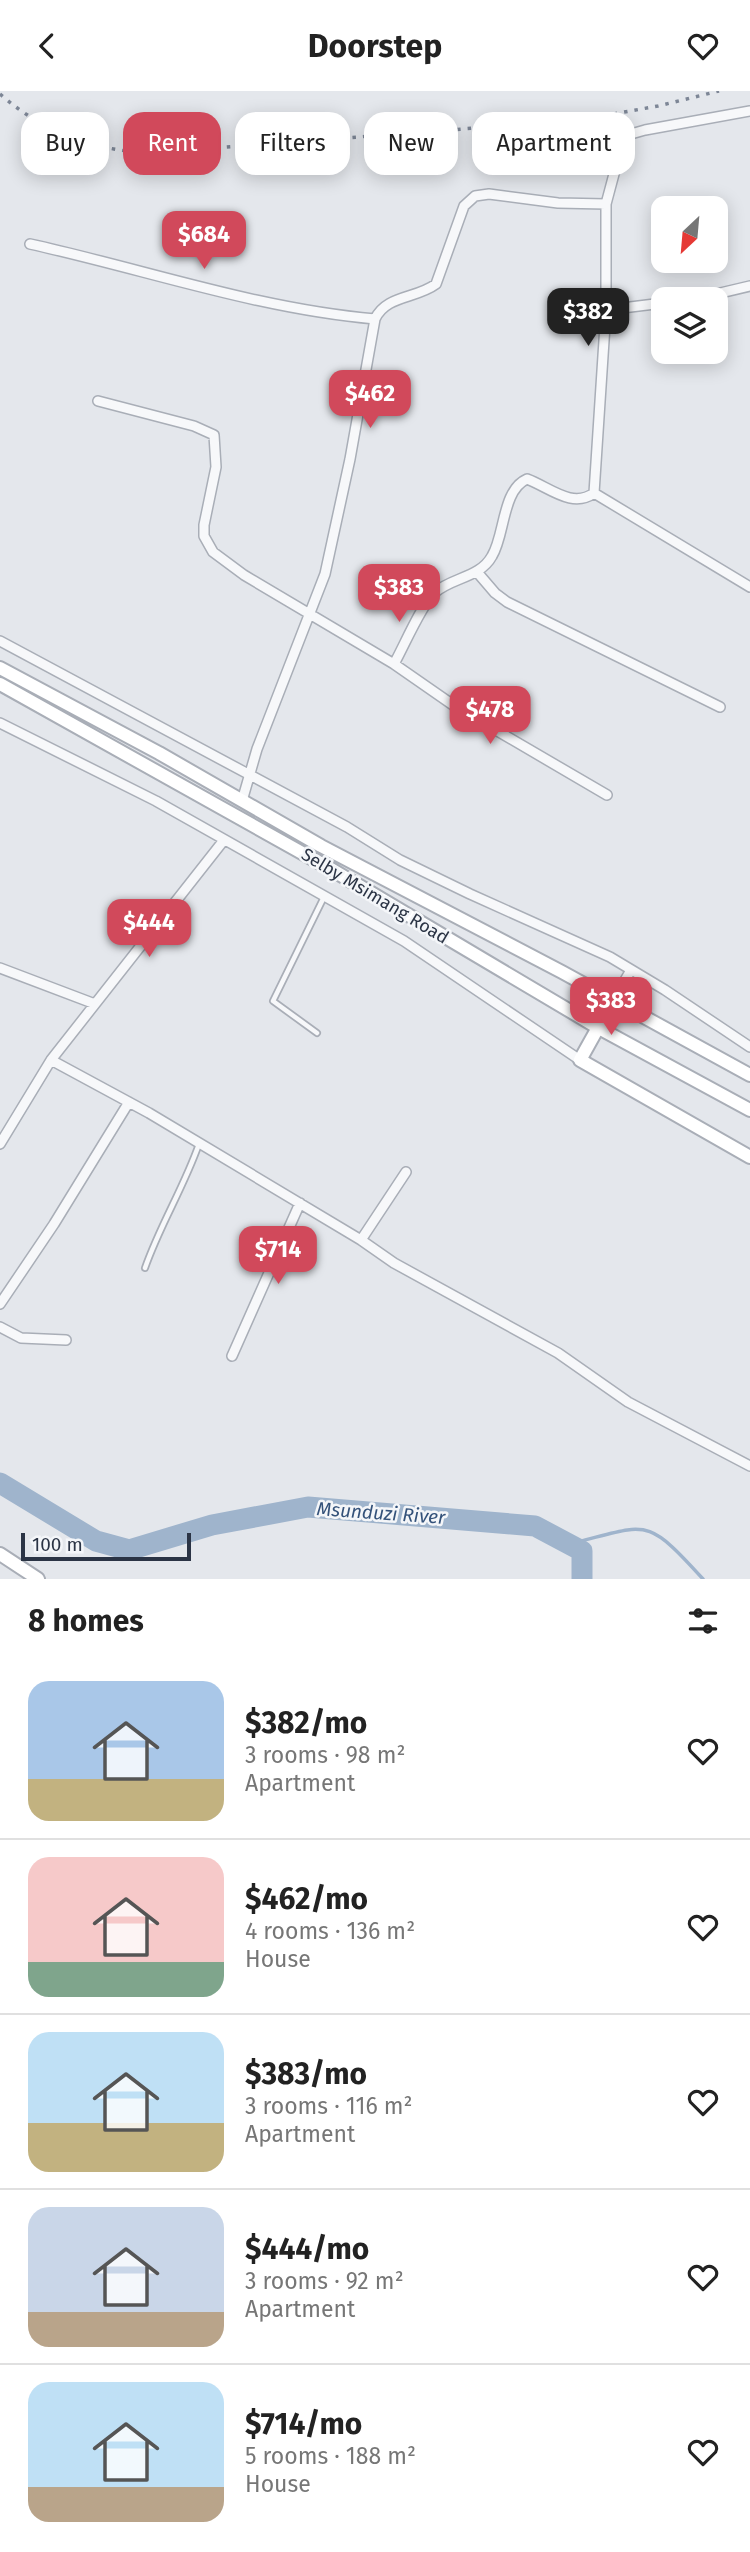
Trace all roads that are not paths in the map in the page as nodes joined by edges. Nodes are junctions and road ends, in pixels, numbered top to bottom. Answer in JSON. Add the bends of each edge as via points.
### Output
{"nodes":[{"id":1,"x":750,"y":111,"type":"edge"},
{"id":2,"x":606,"y":204,"type":"junction"},
{"id":3,"x":30,"y":244,"type":"dead end"},
{"id":4,"x":750,"y":286,"type":"edge"},
{"id":5,"x":728,"y":291,"type":"edge"},
{"id":6,"x":651,"y":304,"type":"edge"},
{"id":7,"x":606,"y":310,"type":"junction"},
{"id":8,"x":375,"y":319,"type":"junction"},
{"id":9,"x":98,"y":401,"type":"dead end"},
{"id":10,"x":594,"y":493,"type":"junction"},
{"id":11,"x":477,"y":572,"type":"junction"},
{"id":12,"x":750,"y":587,"type":"edge"},
{"id":13,"x":311,"y":616,"type":"junction"},
{"id":14,"x":0,"y":641,"type":"edge"},
{"id":15,"x":394,"y":664,"type":"junction"},
{"id":16,"x":0,"y":668,"type":"edge"},
{"id":17,"x":0,"y":684,"type":"edge"},
{"id":18,"x":720,"y":707,"type":"dead end"},
{"id":19,"x":0,"y":723,"type":"edge"},
{"id":20,"x":248,"y":775,"type":"junction"},
{"id":21,"x":607,"y":795,"type":"dead end"},
{"id":22,"x":242,"y":801,"type":"junction"},
{"id":23,"x":224,"y":840,"type":"junction"},
{"id":24,"x":324,"y":896,"type":"junction"},
{"id":25,"x":0,"y":968,"type":"edge"},
{"id":26,"x":631,"y":970,"type":"junction"},
{"id":27,"x":614,"y":999,"type":"junction"},
{"id":28,"x":95,"y":1004,"type":"junction"},
{"id":29,"x":597,"y":1027,"type":"junction"},
{"id":30,"x":317,"y":1033,"type":"dead end"},
{"id":31,"x":750,"y":1048,"type":"edge"},
{"id":32,"x":51,"y":1060,"type":"junction"},
{"id":33,"x":580,"y":1060,"type":"junction"},
{"id":34,"x":750,"y":1075,"type":"edge"},
{"id":35,"x":128,"y":1102,"type":"junction"},
{"id":36,"x":750,"y":1110,"type":"edge"},
{"id":37,"x":199,"y":1143,"type":"junction"},
{"id":38,"x":0,"y":1144,"type":"edge"},
{"id":39,"x":750,"y":1157,"type":"edge"},
{"id":40,"x":406,"y":1172,"type":"dead end"},
{"id":41,"x":300,"y":1203,"type":"junction"},
{"id":42,"x":361,"y":1240,"type":"junction"},
{"id":43,"x":145,"y":1268,"type":"dead end"},
{"id":44,"x":0,"y":1304,"type":"edge"},
{"id":45,"x":0,"y":1327,"type":"edge"},
{"id":46,"x":66,"y":1340,"type":"dead end"},
{"id":47,"x":232,"y":1356,"type":"dead end"},
{"id":48,"x":750,"y":1466,"type":"edge"},
{"id":49,"x":0,"y":1555,"type":"edge"},
{"id":50,"x":38,"y":1579,"type":"edge"}],
"edges":[{"from":1,"to":2,"type":"street","via":[[631,134],[622,144]]},
{"from":2,"to":7,"type":"street"},
{"from":2,"to":8,"type":"street","via":[[475,196],[464,207],[436,284],[385,304]]},
{"from":3,"to":8,"type":"street","via":[[259,300]]},
{"from":4,"to":5,"type":"street"},
{"from":6,"to":7,"type":"street"},
{"from":7,"to":10,"type":"street"},
{"from":8,"to":13,"type":"street","via":[[332,549]]},
{"from":9,"to":13,"type":"street","via":[[214,435],[216,467],[204,524],[209,546],[221,560]]},
{"from":10,"to":11,"type":"street","via":[[572,499],[524,480],[513,495],[494,554]]},
{"from":10,"to":12,"type":"street"},
{"from":11,"to":15,"type":"street","via":[[453,581],[429,598]]},
{"from":11,"to":18,"type":"street","via":[[507,602]]},
{"from":13,"to":15,"type":"street"},
{"from":13,"to":20,"type":"street"},
{"from":14,"to":20,"type":"street"},
{"from":15,"to":21,"type":"street","via":[[464,713]]},
{"from":16,"to":22,"type":"main road","name":"Selby Msimang Road"},
{"from":17,"to":29,"type":"main road","name":"Selby Msimang Road","via":[[329,867]]},
{"from":19,"to":23,"type":"street"},
{"from":20,"to":22,"type":"street"},
{"from":20,"to":26,"type":"street","via":[[400,860]]},
{"from":22,"to":27,"type":"main road","name":"Selby Msimang Road"},
{"from":23,"to":24,"type":"street"},
{"from":23,"to":28,"type":"street"},
{"from":24,"to":30,"type":"lane","via":[[273,1001]]},
{"from":24,"to":33,"type":"street","via":[[404,941]]},
{"from":25,"to":28,"type":"street"},
{"from":26,"to":27,"type":"street"},
{"from":26,"to":31,"type":"street"},
{"from":27,"to":29,"type":"main road"},
{"from":27,"to":34,"type":"main road","name":"Selby Msimang Road"},
{"from":28,"to":32,"type":"street"},
{"from":29,"to":33,"type":"main road"},
{"from":29,"to":36,"type":"main road","name":"Selby Msimang Road"},
{"from":32,"to":35,"type":"street"},
{"from":32,"to":38,"type":"street"},
{"from":33,"to":39,"type":"main road"},
{"from":35,"to":37,"type":"street"},
{"from":35,"to":44,"type":"street"},
{"from":37,"to":41,"type":"street"},
{"from":37,"to":43,"type":"lane"},
{"from":40,"to":42,"type":"street"},
{"from":41,"to":42,"type":"street"},
{"from":41,"to":47,"type":"street"},
{"from":42,"to":48,"type":"street","via":[[394,1263],[558,1353],[628,1402]]},
{"from":45,"to":46,"type":"street","via":[[21,1338]]},
{"from":49,"to":50,"type":"main road"}]}
